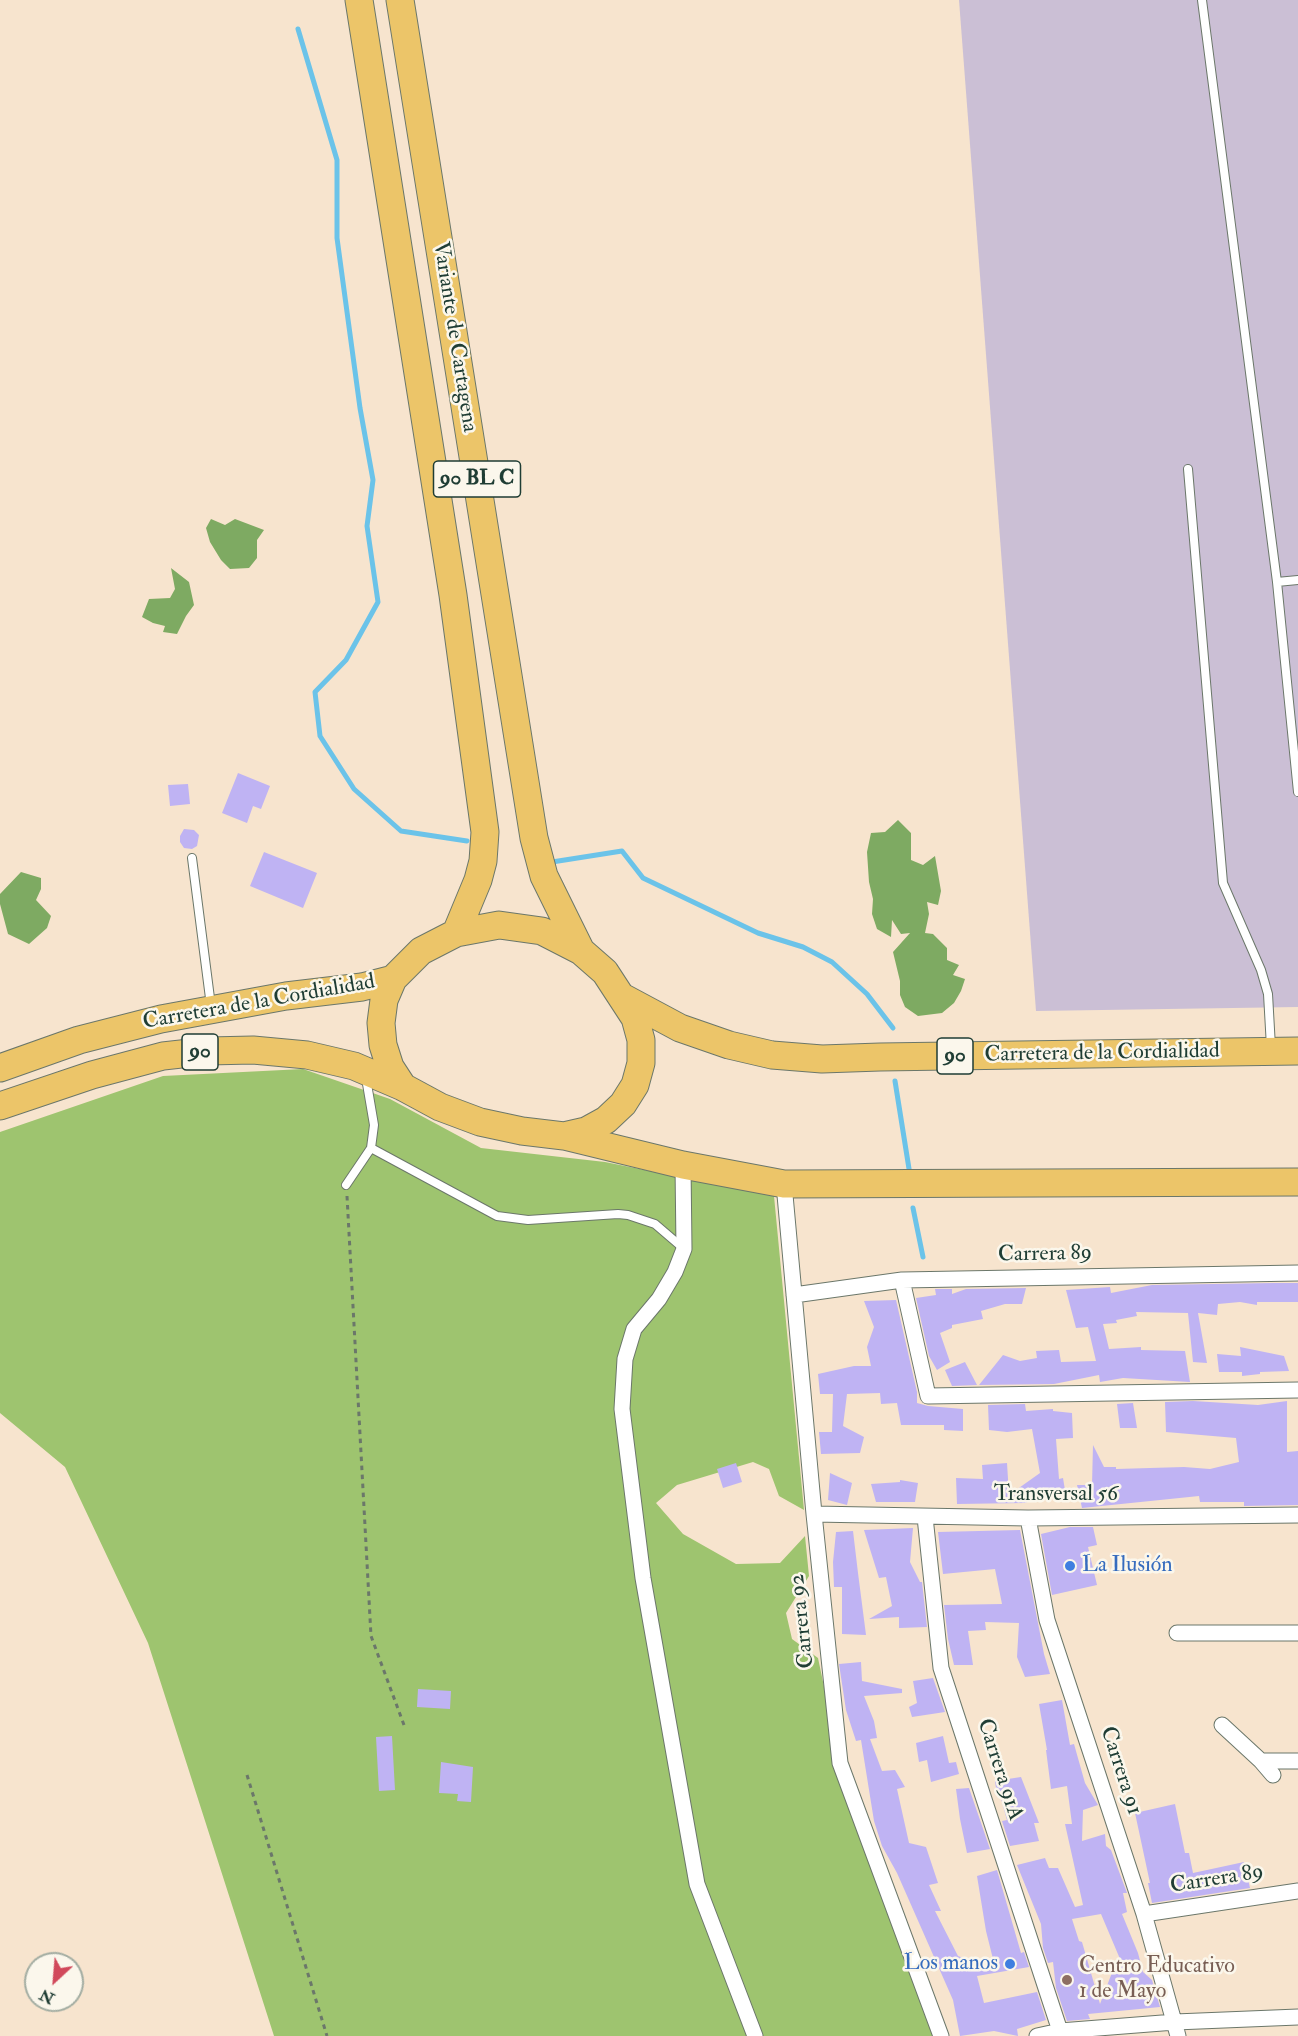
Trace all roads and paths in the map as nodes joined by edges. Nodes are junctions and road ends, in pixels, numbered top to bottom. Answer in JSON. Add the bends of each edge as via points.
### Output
{"nodes":[{"id":1,"x":359,"y":0,"type":"edge"},
{"id":2,"x":400,"y":0,"type":"edge"},
{"id":3,"x":1202,"y":0,"type":"edge"},
{"id":4,"x":1188,"y":469,"type":"dead end"},
{"id":5,"x":1298,"y":580,"type":"edge"},
{"id":6,"x":1277,"y":582,"type":"junction"},
{"id":7,"x":1298,"y":792,"type":"edge"},
{"id":8,"x":192,"y":858,"type":"dead end"},
{"id":9,"x":456,"y":933,"type":"junction"},
{"id":10,"x":581,"y":951,"type":"junction"},
{"id":11,"x":393,"y":979,"type":"junction"},
{"id":12,"x":624,"y":998,"type":"junction"},
{"id":13,"x":212,"y":1009,"type":"junction"},
{"id":14,"x":1298,"y":1051,"type":"edge"},
{"id":15,"x":1271,"y":1052,"type":"junction"},
{"id":16,"x":0,"y":1068,"type":"edge"},
{"id":17,"x":365,"y":1069,"type":"junction"},
{"id":18,"x":403,"y":1087,"type":"junction"},
{"id":19,"x":0,"y":1106,"type":"edge"},
{"id":20,"x":564,"y":1136,"type":"junction"},
{"id":21,"x":371,"y":1148,"type":"junction"},
{"id":22,"x":683,"y":1165,"type":"junction"},
{"id":23,"x":1298,"y":1182,"type":"edge"},
{"id":24,"x":784,"y":1184,"type":"junction"},
{"id":25,"x":346,"y":1185,"type":"joint"},
{"id":26,"x":684,"y":1250,"type":"junction"},
{"id":27,"x":1298,"y":1273,"type":"edge"},
{"id":28,"x":902,"y":1280,"type":"junction"},
{"id":29,"x":794,"y":1295,"type":"junction"},
{"id":30,"x":1298,"y":1390,"type":"edge"},
{"id":31,"x":814,"y":1514,"type":"junction"},
{"id":32,"x":1298,"y":1515,"type":"edge"},
{"id":33,"x":925,"y":1517,"type":"junction"},
{"id":34,"x":1028,"y":1518,"type":"junction"},
{"id":35,"x":1298,"y":1632,"type":"edge"},
{"id":36,"x":1177,"y":1633,"type":"dead end"},
{"id":37,"x":404,"y":1725,"type":"dead end"},
{"id":38,"x":1222,"y":1725,"type":"dead end"},
{"id":39,"x":1262,"y":1761,"type":"junction"},
{"id":40,"x":1298,"y":1761,"type":"edge"},
{"id":41,"x":247,"y":1775,"type":"dead end"},
{"id":42,"x":1273,"y":1775,"type":"dead end"},
{"id":43,"x":1298,"y":1891,"type":"edge"},
{"id":44,"x":1144,"y":1914,"type":"junction"},
{"id":45,"x":1298,"y":2017,"type":"edge"},
{"id":46,"x":1177,"y":2029,"type":"edge"},
{"id":47,"x":1060,"y":2031,"type":"junction"},
{"id":48,"x":327,"y":2036,"type":"edge"},
{"id":49,"x":755,"y":2036,"type":"edge"},
{"id":50,"x":941,"y":2036,"type":"edge"},
{"id":51,"x":1037,"y":2036,"type":"edge"}],
"edges":[{"from":1,"to":9,"type":"highway","name":"Variante de Cartagena","number":"90 BL C","via":[[453,595],[485,832],[478,880]]},
{"from":2,"to":10,"type":"highway","name":"Variante de Cartagena","number":"90 BL C","via":[[534,838],[544,876]]},
{"from":3,"to":6,"type":"lane"},
{"from":4,"to":15,"type":"lane","via":[[1222,883],[1268,994]]},
{"from":5,"to":6,"type":"lane"},
{"from":6,"to":7,"type":"lane"},
{"from":8,"to":13,"type":"lane"},
{"from":9,"to":10,"type":"highway","name":"Carretera de la Cordialidad","via":[[499,925],[542,932]]},
{"from":9,"to":11,"type":"highway","name":"Carretera de la Cordialidad","via":[[421,951]]},
{"from":10,"to":12,"type":"highway","name":"Carretera de la Cordialidad","via":[[605,972]]},
{"from":11,"to":13,"type":"highway","name":"Carretera de la Cordialidad","number":"90"},
{"from":11,"to":18,"type":"highway","via":[[384,1000],[383,1045],[390,1067]]},
{"from":12,"to":15,"type":"highway","name":"Carretera de la Cordialidad","number":"90","via":[[680,1028],[729,1045],[822,1059]]},
{"from":12,"to":20,"type":"highway","via":[[641,1040],[641,1063],[635,1085],[606,1120],[586,1131]]},
{"from":13,"to":16,"type":"highway","name":"Carretera de la Cordialidad","number":"90","via":[[110,1031]]},
{"from":14,"to":15,"type":"highway","name":"Carretera de la Cordialidad","number":"90"},
{"from":17,"to":18,"type":"highway","name":"Carretera de la Cordialidad","number":"90"},
{"from":17,"to":19,"type":"highway","name":"Carretera de la Cordialidad","number":"90","via":[[308,1056],[253,1050],[208,1051],[163,1056]]},
{"from":17,"to":21,"type":"lane","via":[[374,1125]]},
{"from":18,"to":20,"type":"highway","name":"Carretera de la Cordialidad","via":[[480,1122]]},
{"from":20,"to":22,"type":"highway","name":"Carretera de la Cordialidad"},
{"from":21,"to":25,"type":"lane"},
{"from":21,"to":26,"type":"lane","via":[[497,1216],[528,1220],[628,1215],[655,1224]]},
{"from":22,"to":24,"type":"highway","name":"Carretera de la Cordialidad"},
{"from":22,"to":26,"type":"street"},
{"from":23,"to":24,"type":"highway","name":"Carretera de la Cordialidad"},
{"from":24,"to":29,"type":"street","name":"Carrera 92"},
{"from":25,"to":37,"type":"path","via":[[371,1636]]},
{"from":26,"to":49,"type":"street","via":[[659,1299],[634,1329],[625,1359],[622,1409],[643,1578],[697,1884]]},
{"from":27,"to":28,"type":"street","name":"Carrera 89"},
{"from":28,"to":29,"type":"street","name":"Carrera 89"},
{"from":28,"to":30,"type":"street","via":[[928,1396]]},
{"from":29,"to":31,"type":"street","name":"Carrera 92"},
{"from":31,"to":33,"type":"street","name":"Transversal 56"},
{"from":31,"to":50,"type":"street","name":"Carrera 92","via":[[840,1762]]},
{"from":32,"to":34,"type":"street","name":"Transversal 56"},
{"from":33,"to":34,"type":"street","name":"Transversal 56"},
{"from":33,"to":47,"type":"street","name":"Carrera 91A","via":[[941,1668]]},
{"from":34,"to":44,"type":"street","name":"Carrera 91","via":[[1047,1620]]},
{"from":35,"to":36,"type":"street"},
{"from":38,"to":39,"type":"street"},
{"from":39,"to":40,"type":"street"},
{"from":39,"to":42,"type":"street"},
{"from":41,"to":48,"type":"path"},
{"from":43,"to":44,"type":"street","name":"Carrera 89"},
{"from":44,"to":46,"type":"street","name":"Carrera 91"},
{"from":45,"to":46,"type":"street"},
{"from":46,"to":47,"type":"street"},
{"from":47,"to":51,"type":"street"}]}
